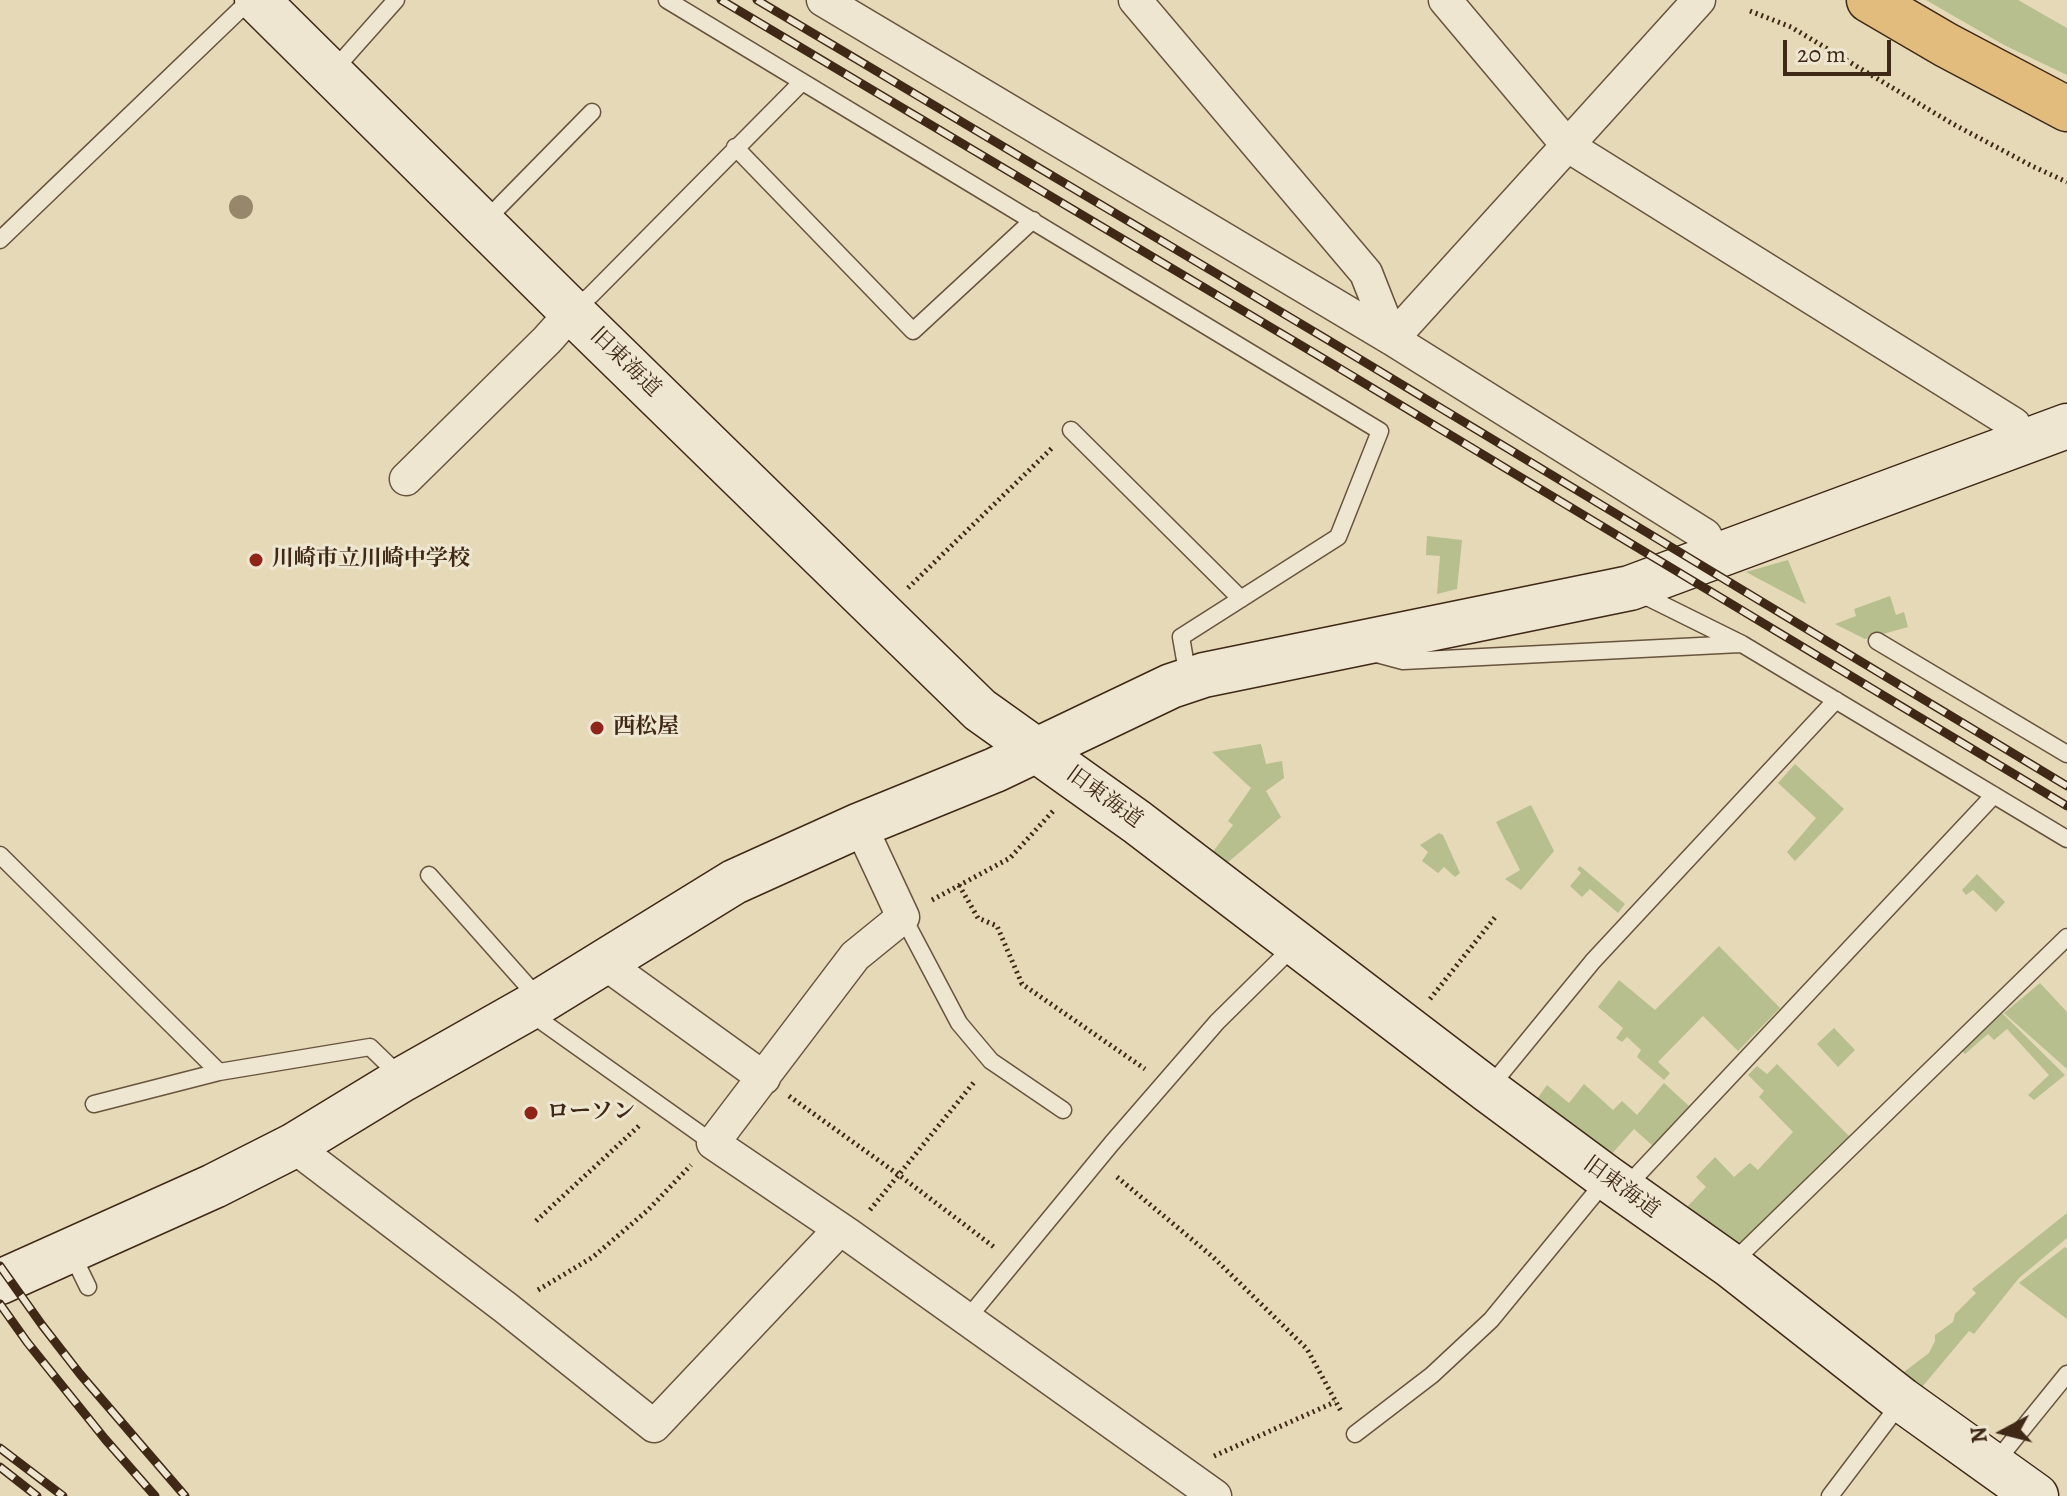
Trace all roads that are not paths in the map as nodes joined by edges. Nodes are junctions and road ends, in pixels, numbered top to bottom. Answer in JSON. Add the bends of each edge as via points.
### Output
{"nodes":[{"id":1,"x":250,"y":0,"type":"edge"},
{"id":2,"x":257,"y":0,"type":"edge"},
{"id":3,"x":396,"y":0,"type":"edge"},
{"id":4,"x":667,"y":0,"type":"edge"},
{"id":5,"x":823,"y":0,"type":"edge"},
{"id":6,"x":1135,"y":0,"type":"edge"},
{"id":7,"x":1445,"y":0,"type":"edge"},
{"id":8,"x":1699,"y":0,"type":"edge"},
{"id":9,"x":1869,"y":0,"type":"edge"},
{"id":10,"x":331,"y":73,"type":"junction"},
{"id":11,"x":802,"y":82,"type":"junction"},
{"id":12,"x":2067,"y":109,"type":"edge"},
{"id":13,"x":592,"y":112,"type":"dead end"},
{"id":14,"x":1568,"y":146,"type":"junction"},
{"id":15,"x":735,"y":147,"type":"junction"},
{"id":16,"x":1033,"y":220,"type":"junction"},
{"id":17,"x":483,"y":223,"type":"junction"},
{"id":18,"x":0,"y":240,"type":"edge"},
{"id":19,"x":572,"y":312,"type":"junction"},
{"id":20,"x":1392,"y":339,"type":"junction"},
{"id":21,"x":2067,"y":426,"type":"edge"},
{"id":22,"x":1071,"y":430,"type":"road end"},
{"id":23,"x":2022,"y":442,"type":"junction"},
{"id":24,"x":406,"y":479,"type":"dead end"},
{"id":25,"x":1717,"y":556,"type":"junction"},
{"id":26,"x":1630,"y":588,"type":"junction"},
{"id":27,"x":1241,"y":599,"type":"junction"},
{"id":28,"x":1877,"y":641,"type":"dead end"},
{"id":29,"x":1742,"y":644,"type":"junction"},
{"id":30,"x":1349,"y":647,"type":"junction"},
{"id":31,"x":1188,"y":680,"type":"junction"},
{"id":32,"x":1836,"y":700,"type":"junction"},
{"id":33,"x":1039,"y":750,"type":"junction"},
{"id":34,"x":2067,"y":754,"type":"edge"},
{"id":35,"x":1994,"y":795,"type":"junction"},
{"id":36,"x":860,"y":825,"type":"junction"},
{"id":37,"x":2067,"y":839,"type":"edge"},
{"id":38,"x":0,"y":855,"type":"edge"},
{"id":39,"x":429,"y":875,"type":"dead end"},
{"id":40,"x":903,"y":917,"type":"junction"},
{"id":41,"x":2067,"y":937,"type":"edge"},
{"id":42,"x":1296,"y":945,"type":"junction"},
{"id":43,"x":603,"y":962,"type":"junction"},
{"id":44,"x":533,"y":1006,"type":"junction"},
{"id":45,"x":219,"y":1072,"type":"junction"},
{"id":46,"x":764,"y":1078,"type":"junction"},
{"id":47,"x":403,"y":1079,"type":"junction"},
{"id":48,"x":1488,"y":1090,"type":"junction"},
{"id":49,"x":94,"y":1104,"type":"dead end"},
{"id":50,"x":1063,"y":1110,"type":"dead end"},
{"id":51,"x":713,"y":1143,"type":"junction"},
{"id":52,"x":293,"y":1146,"type":"junction"},
{"id":53,"x":1616,"y":1184,"type":"junction"},
{"id":54,"x":845,"y":1232,"type":"junction"},
{"id":55,"x":1730,"y":1265,"type":"junction"},
{"id":56,"x":0,"y":1282,"type":"edge"},
{"id":57,"x":967,"y":1319,"type":"junction"},
{"id":58,"x":2067,"y":1374,"type":"edge"},
{"id":59,"x":1902,"y":1400,"type":"junction"},
{"id":60,"x":1355,"y":1434,"type":"road end"},
{"id":61,"x":1993,"y":1465,"type":"junction"},
{"id":62,"x":1215,"y":1496,"type":"edge"},
{"id":63,"x":1830,"y":1496,"type":"edge"},
{"id":64,"x":2036,"y":1496,"type":"edge"}],
"edges":[{"from":1,"to":18,"type":"lane"},
{"from":2,"to":10,"type":"street","name":"旧東海道"},
{"from":3,"to":10,"type":"lane"},
{"from":4,"to":11,"type":"lane"},
{"from":5,"to":20,"type":"street"},
{"from":6,"to":20,"type":"street","via":[[1366,273]]},
{"from":7,"to":14,"type":"street"},
{"from":8,"to":14,"type":"street"},
{"from":9,"to":12,"type":"highway"},
{"from":10,"to":17,"type":"street","name":"旧東海道"},
{"from":11,"to":15,"type":"lane"},
{"from":11,"to":16,"type":"lane"},
{"from":13,"to":17,"type":"lane"},
{"from":14,"to":20,"type":"street"},
{"from":14,"to":23,"type":"street","via":[[2014,424]]},
{"from":15,"to":16,"type":"lane","via":[[913,331]]},
{"from":15,"to":19,"type":"lane"},
{"from":16,"to":27,"type":"lane","via":[[1380,431],[1338,537]]},
{"from":17,"to":19,"type":"street","name":"旧東海道"},
{"from":19,"to":24,"type":"street"},
{"from":19,"to":33,"type":"street","name":"旧東海道","via":[[980,710]]},
{"from":20,"to":25,"type":"street","via":[[1705,535]]},
{"from":21,"to":23,"type":"street"},
{"from":22,"to":27,"type":"lane"},
{"from":23,"to":25,"type":"street"},
{"from":25,"to":26,"type":"street"},
{"from":26,"to":29,"type":"lane"},
{"from":26,"to":30,"type":"street"},
{"from":27,"to":31,"type":"lane","via":[[1181,637]]},
{"from":28,"to":34,"type":"lane"},
{"from":29,"to":30,"type":"lane","via":[[1403,661]]},
{"from":29,"to":32,"type":"lane"},
{"from":30,"to":31,"type":"street"},
{"from":31,"to":33,"type":"street"},
{"from":32,"to":35,"type":"lane"},
{"from":32,"to":48,"type":"lane","via":[[1593,961]]},
{"from":33,"to":36,"type":"street"},
{"from":33,"to":42,"type":"street","name":"旧東海道"},
{"from":35,"to":37,"type":"lane"},
{"from":35,"to":53,"type":"lane"},
{"from":36,"to":40,"type":"street"},
{"from":36,"to":43,"type":"street","via":[[734,882]]},
{"from":38,"to":45,"type":"lane"},
{"from":39,"to":44,"type":"lane"},
{"from":40,"to":46,"type":"street","via":[[855,956]]},
{"from":40,"to":50,"type":"lane","via":[[959,1023],[991,1061]]},
{"from":41,"to":55,"type":"lane"},
{"from":42,"to":48,"type":"street","name":"旧東海道"},
{"from":42,"to":57,"type":"lane","via":[[1217,1022]]},
{"from":43,"to":44,"type":"street"},
{"from":43,"to":46,"type":"street"},
{"from":44,"to":47,"type":"street"},
{"from":44,"to":51,"type":"lane"},
{"from":45,"to":47,"type":"lane","via":[[370,1047]]},
{"from":45,"to":49,"type":"lane"},
{"from":46,"to":51,"type":"street"},
{"from":47,"to":52,"type":"street"},
{"from":48,"to":53,"type":"street","name":"旧東海道"},
{"from":51,"to":54,"type":"street"},
{"from":52,"to":54,"type":"street","via":[[654,1426]]},
{"from":52,"to":56,"type":"street","via":[[214,1186],[80,1268]]},
{"from":53,"to":55,"type":"street","name":"旧東海道"},
{"from":53,"to":60,"type":"lane","via":[[1491,1320],[1432,1375]]},
{"from":54,"to":57,"type":"street"},
{"from":55,"to":59,"type":"street","name":"旧東海道"},
{"from":57,"to":62,"type":"street"},
{"from":58,"to":61,"type":"lane"},
{"from":59,"to":61,"type":"street","name":"旧東海道"},
{"from":59,"to":63,"type":"lane"},
{"from":61,"to":64,"type":"street","name":"旧東海道"}]}
